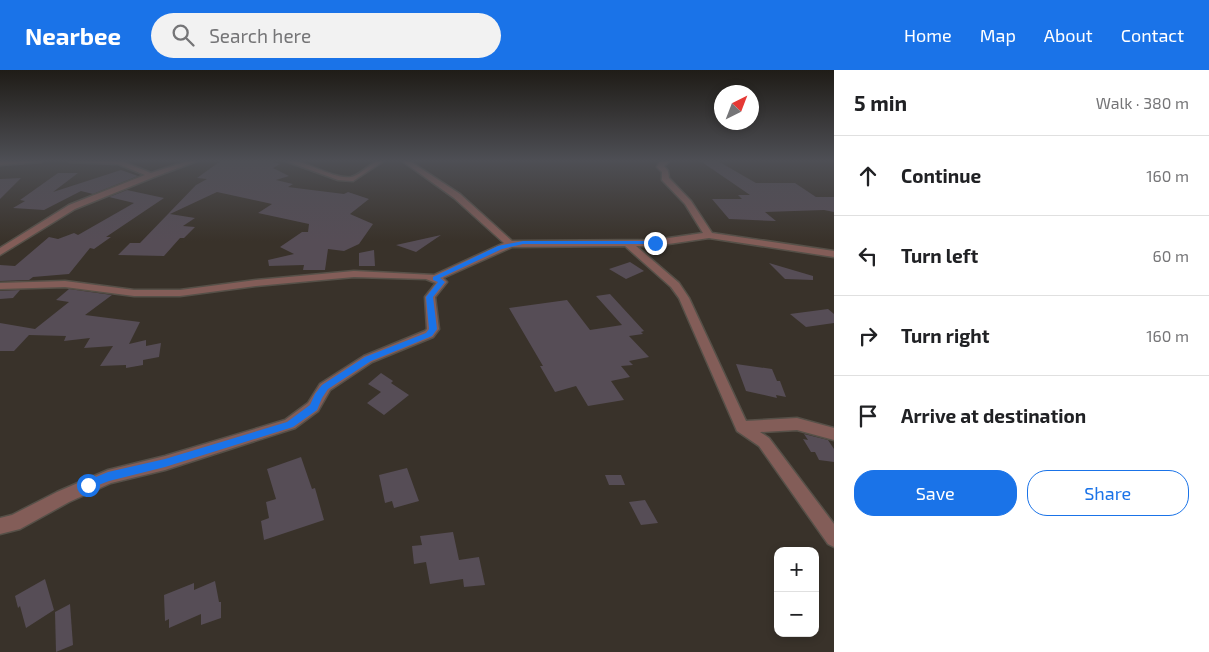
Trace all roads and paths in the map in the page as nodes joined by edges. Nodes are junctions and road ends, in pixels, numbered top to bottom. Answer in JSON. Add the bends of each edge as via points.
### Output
{"nodes":[{"id":1,"x":121,"y":187,"type":"edge"},
{"id":2,"x":444,"y":187,"type":"edge"},
{"id":3,"x":674,"y":187,"type":"edge"},
{"id":4,"x":709,"y":234,"type":"junction"},
{"id":5,"x":626,"y":242,"type":"junction"},
{"id":6,"x":510,"y":244,"type":"junction"},
{"id":7,"x":0,"y":252,"type":"edge"},
{"id":8,"x":834,"y":254,"type":"edge"},
{"id":9,"x":435,"y":278,"type":"junction"},
{"id":10,"x":0,"y":286,"type":"edge"},
{"id":11,"x":742,"y":427,"type":"junction"},
{"id":12,"x":834,"y":434,"type":"edge"},
{"id":13,"x":0,"y":526,"type":"edge"},
{"id":14,"x":834,"y":538,"type":"edge"}],
"edges":[{"from":1,"to":7,"type":"street","via":[[72,207]]},
{"from":2,"to":6,"type":"street"},
{"from":3,"to":4,"type":"street"},
{"from":4,"to":5,"type":"street","via":[[655,243]]},
{"from":4,"to":8,"type":"street"},
{"from":5,"to":6,"type":"street"},
{"from":5,"to":11,"type":"street","via":[[675,285],[684,298]]},
{"from":6,"to":9,"type":"street"},
{"from":9,"to":10,"type":"street","via":[[354,274],[180,294],[66,284]]},
{"from":9,"to":13,"type":"street","via":[[442,282],[430,297],[433,329],[429,334],[368,359],[325,387],[313,408],[290,424],[108,477],[63,496],[14,523]]},
{"from":11,"to":12,"type":"street","via":[[797,424]]},
{"from":11,"to":14,"type":"street","via":[[764,442]]}]}
